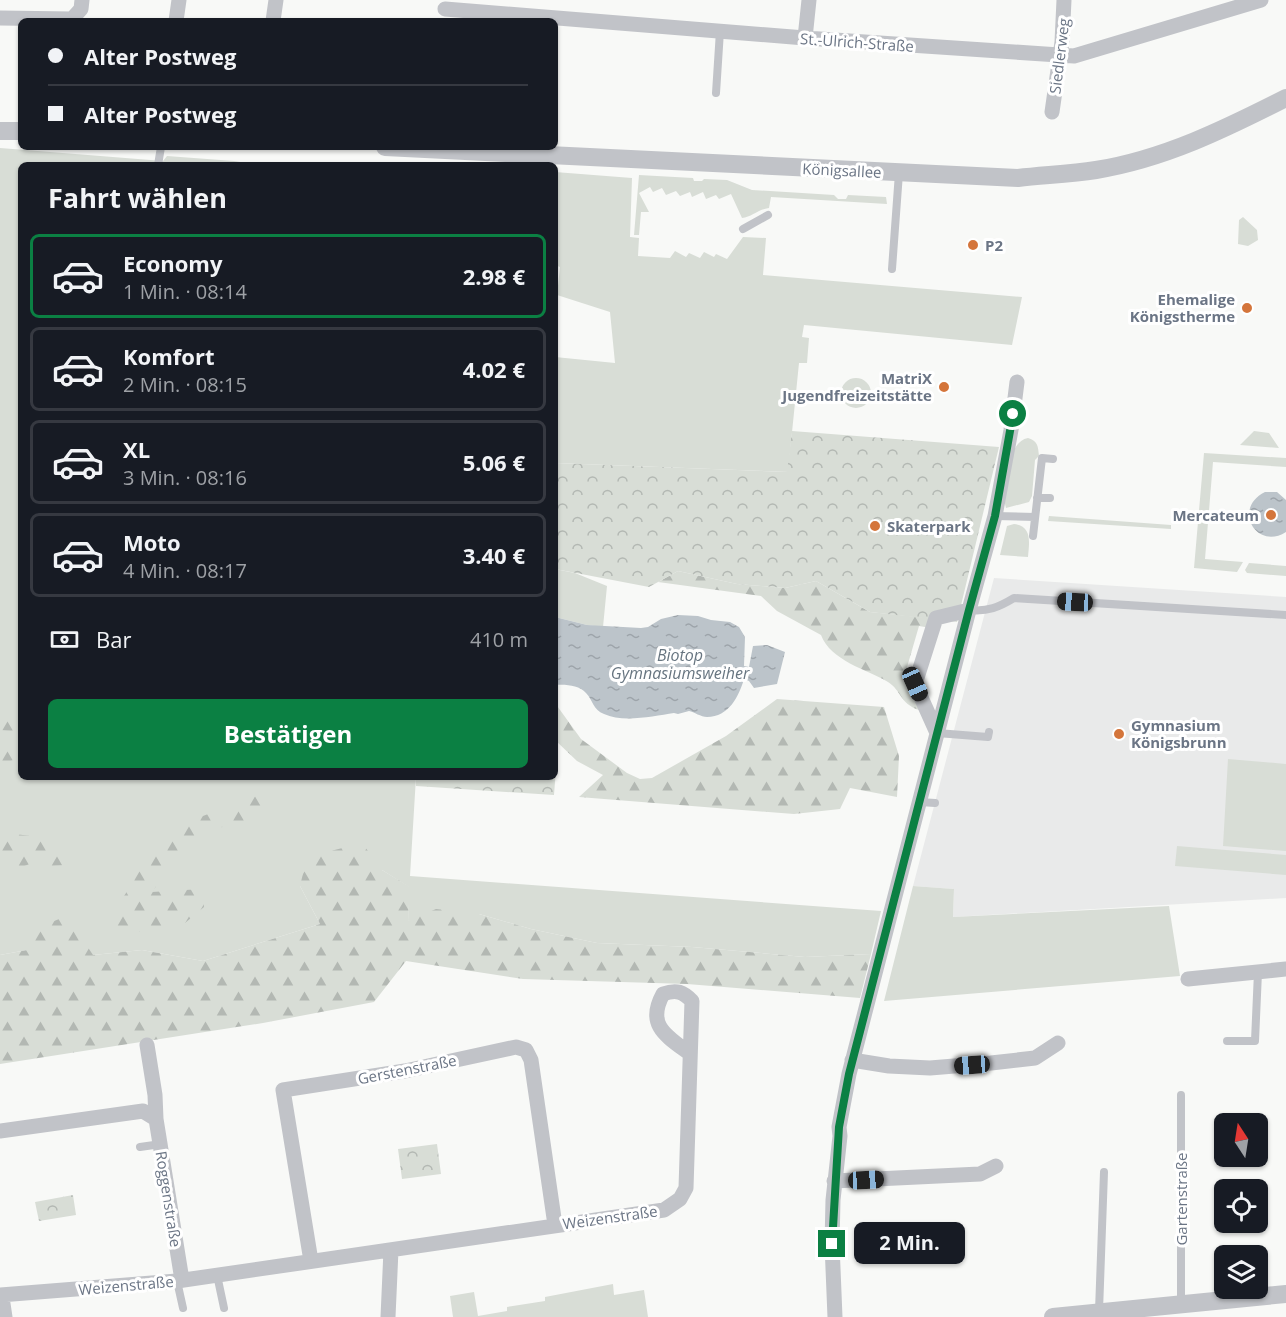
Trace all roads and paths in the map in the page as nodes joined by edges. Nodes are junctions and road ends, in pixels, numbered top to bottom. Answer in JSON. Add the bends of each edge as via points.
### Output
{"nodes":[{"id":1,"x":82,"y":0,"type":"edge"},
{"id":2,"x":178,"y":0,"type":"edge"},
{"id":3,"x":276,"y":0,"type":"edge"},
{"id":4,"x":809,"y":0,"type":"edge"},
{"id":5,"x":1064,"y":0,"type":"edge"},
{"id":6,"x":1261,"y":0,"type":"edge"},
{"id":7,"x":443,"y":10,"type":"edge"},
{"id":8,"x":0,"y":18,"type":"edge"},
{"id":9,"x":18,"y":18,"type":"edge"},
{"id":10,"x":73,"y":18,"type":"edge"},
{"id":11,"x":176,"y":18,"type":"edge"},
{"id":12,"x":274,"y":18,"type":"edge"},
{"id":13,"x":549,"y":18,"type":"edge"},
{"id":14,"x":558,"y":19,"type":"edge"},
{"id":15,"x":720,"y":31,"type":"junction"},
{"id":16,"x":806,"y":38,"type":"junction"},
{"id":17,"x":1060,"y":56,"type":"junction"},
{"id":18,"x":716,"y":93,"type":"dead end"},
{"id":19,"x":1286,"y":98,"type":"edge"},
{"id":20,"x":1052,"y":112,"type":"dead end"},
{"id":21,"x":0,"y":131,"type":"edge"},
{"id":22,"x":18,"y":132,"type":"edge"},
{"id":23,"x":406,"y":150,"type":"edge"},
{"id":24,"x":461,"y":158,"type":"edge"},
{"id":25,"x":899,"y":173,"type":"junction"},
{"id":26,"x":768,"y":216,"type":"dead end"},
{"id":27,"x":742,"y":229,"type":"dead end"},
{"id":28,"x":892,"y":269,"type":"dead end"},
{"id":29,"x":1017,"y":382,"type":"dead end"},
{"id":30,"x":1053,"y":459,"type":"dead end"},
{"id":31,"x":1037,"y":498,"type":"junction"},
{"id":32,"x":1050,"y":498,"type":"dead end"},
{"id":33,"x":995,"y":516,"type":"junction"},
{"id":34,"x":1035,"y":517,"type":"junction"},
{"id":35,"x":1033,"y":536,"type":"dead end"},
{"id":36,"x":969,"y":610,"type":"junction"},
{"id":37,"x":1286,"y":615,"type":"edge"},
{"id":38,"x":988,"y":732,"type":"dead end"},
{"id":39,"x":937,"y":733,"type":"junction"},
{"id":40,"x":1286,"y":969,"type":"edge"},
{"id":41,"x":1258,"y":972,"type":"junction"},
{"id":42,"x":1188,"y":979,"type":"dead end"},
{"id":43,"x":1227,"y":1041,"type":"dead end"},
{"id":44,"x":1058,"y":1043,"type":"dead end"},
{"id":45,"x":147,"y":1045,"type":"dead end"},
{"id":46,"x":689,"y":1053,"type":"dead end"},
{"id":47,"x":852,"y":1060,"type":"junction"},
{"id":48,"x":1181,"y":1095,"type":"dead end"},
{"id":49,"x":156,"y":1119,"type":"junction"},
{"id":50,"x":0,"y":1131,"type":"edge"},
{"id":51,"x":161,"y":1144,"type":"junction"},
{"id":52,"x":140,"y":1147,"type":"dead end"},
{"id":53,"x":996,"y":1166,"type":"dead end"},
{"id":54,"x":1104,"y":1172,"type":"dead end"},
{"id":55,"x":834,"y":1181,"type":"junction"},
{"id":56,"x":555,"y":1226,"type":"junction"},
{"id":57,"x":391,"y":1250,"type":"junction"},
{"id":58,"x":311,"y":1261,"type":"junction"},
{"id":59,"x":217,"y":1275,"type":"junction"},
{"id":60,"x":180,"y":1280,"type":"junction"},
{"id":61,"x":1286,"y":1293,"type":"edge"},
{"id":62,"x":1,"y":1296,"type":"edge"},
{"id":63,"x":1181,"y":1304,"type":"junction"},
{"id":64,"x":183,"y":1308,"type":"dead end"},
{"id":65,"x":224,"y":1308,"type":"dead end"},
{"id":66,"x":1099,"y":1312,"type":"junction"},
{"id":67,"x":5,"y":1317,"type":"edge"},
{"id":68,"x":388,"y":1317,"type":"edge"},
{"id":69,"x":835,"y":1317,"type":"edge"},
{"id":70,"x":1053,"y":1317,"type":"edge"}],
"edges":[{"from":1,"to":10,"type":"street","via":[[81,9]]},
{"from":2,"to":11,"type":"street"},
{"from":3,"to":12,"type":"street"},
{"from":4,"to":16,"type":"street"},
{"from":5,"to":17,"type":"street","name":"Siedlerweg"},
{"from":6,"to":17,"type":"street","name":"St.-Ulrich-Straße","via":[[1074,56]]},
{"from":7,"to":13,"type":"street","name":"St.-Ulrich-Straße"},
{"from":8,"to":9,"type":"street"},
{"from":14,"to":15,"type":"street","name":"St.-Ulrich-Straße"},
{"from":15,"to":16,"type":"street","name":"St.-Ulrich-Straße"},
{"from":15,"to":18,"type":"lane"},
{"from":16,"to":17,"type":"street","name":"St.-Ulrich-Straße"},
{"from":17,"to":20,"type":"street","name":"Siedlerweg"},
{"from":19,"to":25,"type":"street","name":"Königsallee","via":[[1195,142],[1097,170],[1018,178]]},
{"from":21,"to":22,"type":"street"},
{"from":23,"to":24,"type":"street","name":"Königsallee"},
{"from":24,"to":25,"type":"street","name":"Königsallee"},
{"from":25,"to":28,"type":"lane"},
{"from":26,"to":27,"type":"lane"},
{"from":29,"to":33,"type":"street"},
{"from":30,"to":31,"type":"lane","via":[[1042,458]]},
{"from":31,"to":32,"type":"lane"},
{"from":31,"to":34,"type":"lane"},
{"from":33,"to":34,"type":"lane"},
{"from":33,"to":36,"type":"street"},
{"from":34,"to":35,"type":"lane"},
{"from":36,"to":37,"type":"lane","via":[[994,609],[1014,598]]},
{"from":36,"to":39,"type":"street"},
{"from":36,"to":39,"type":"street","via":[[936,618],[915,684]]},
{"from":38,"to":39,"type":"lane","via":[[988,737]]},
{"from":39,"to":47,"type":"street","via":[[928,802]]},
{"from":40,"to":41,"type":"street"},
{"from":41,"to":42,"type":"street"},
{"from":41,"to":43,"type":"lane","via":[[1255,1041]]},
{"from":44,"to":47,"type":"street","via":[[1035,1058],[991,1063],[930,1068]]},
{"from":45,"to":49,"type":"street","name":"Roggenstraße"},
{"from":46,"to":56,"type":"street","name":"Weizenstraße","via":[[686,1188],[680,1199],[664,1210]]},
{"from":47,"to":55,"type":"street","via":[[839,1127]]},
{"from":48,"to":63,"type":"lane","name":"Gartenstraße"},
{"from":49,"to":50,"type":"street","via":[[143,1111]]},
{"from":49,"to":51,"type":"street","name":"Roggenstraße"},
{"from":51,"to":52,"type":"lane"},
{"from":51,"to":60,"type":"street","name":"Roggenstraße"},
{"from":53,"to":55,"type":"street","via":[[980,1174]]},
{"from":54,"to":66,"type":"lane"},
{"from":55,"to":69,"type":"street"},
{"from":56,"to":57,"type":"street","name":"Weizenstraße"},
{"from":56,"to":58,"type":"street","name":"Gerstenstraße","via":[[531,1060],[526,1050],[516,1047],[283,1090]]},
{"from":57,"to":58,"type":"street","name":"Weizenstraße"},
{"from":57,"to":68,"type":"street"},
{"from":58,"to":59,"type":"street","name":"Weizenstraße"},
{"from":59,"to":60,"type":"street","name":"Weizenstraße"},
{"from":59,"to":65,"type":"lane"},
{"from":60,"to":62,"type":"street","name":"Weizenstraße","via":[[145,1280]]},
{"from":60,"to":64,"type":"lane"},
{"from":61,"to":63,"type":"street"},
{"from":62,"to":67,"type":"street","name":"Weizenstraße"},
{"from":63,"to":66,"type":"street"},
{"from":66,"to":70,"type":"street"}]}
